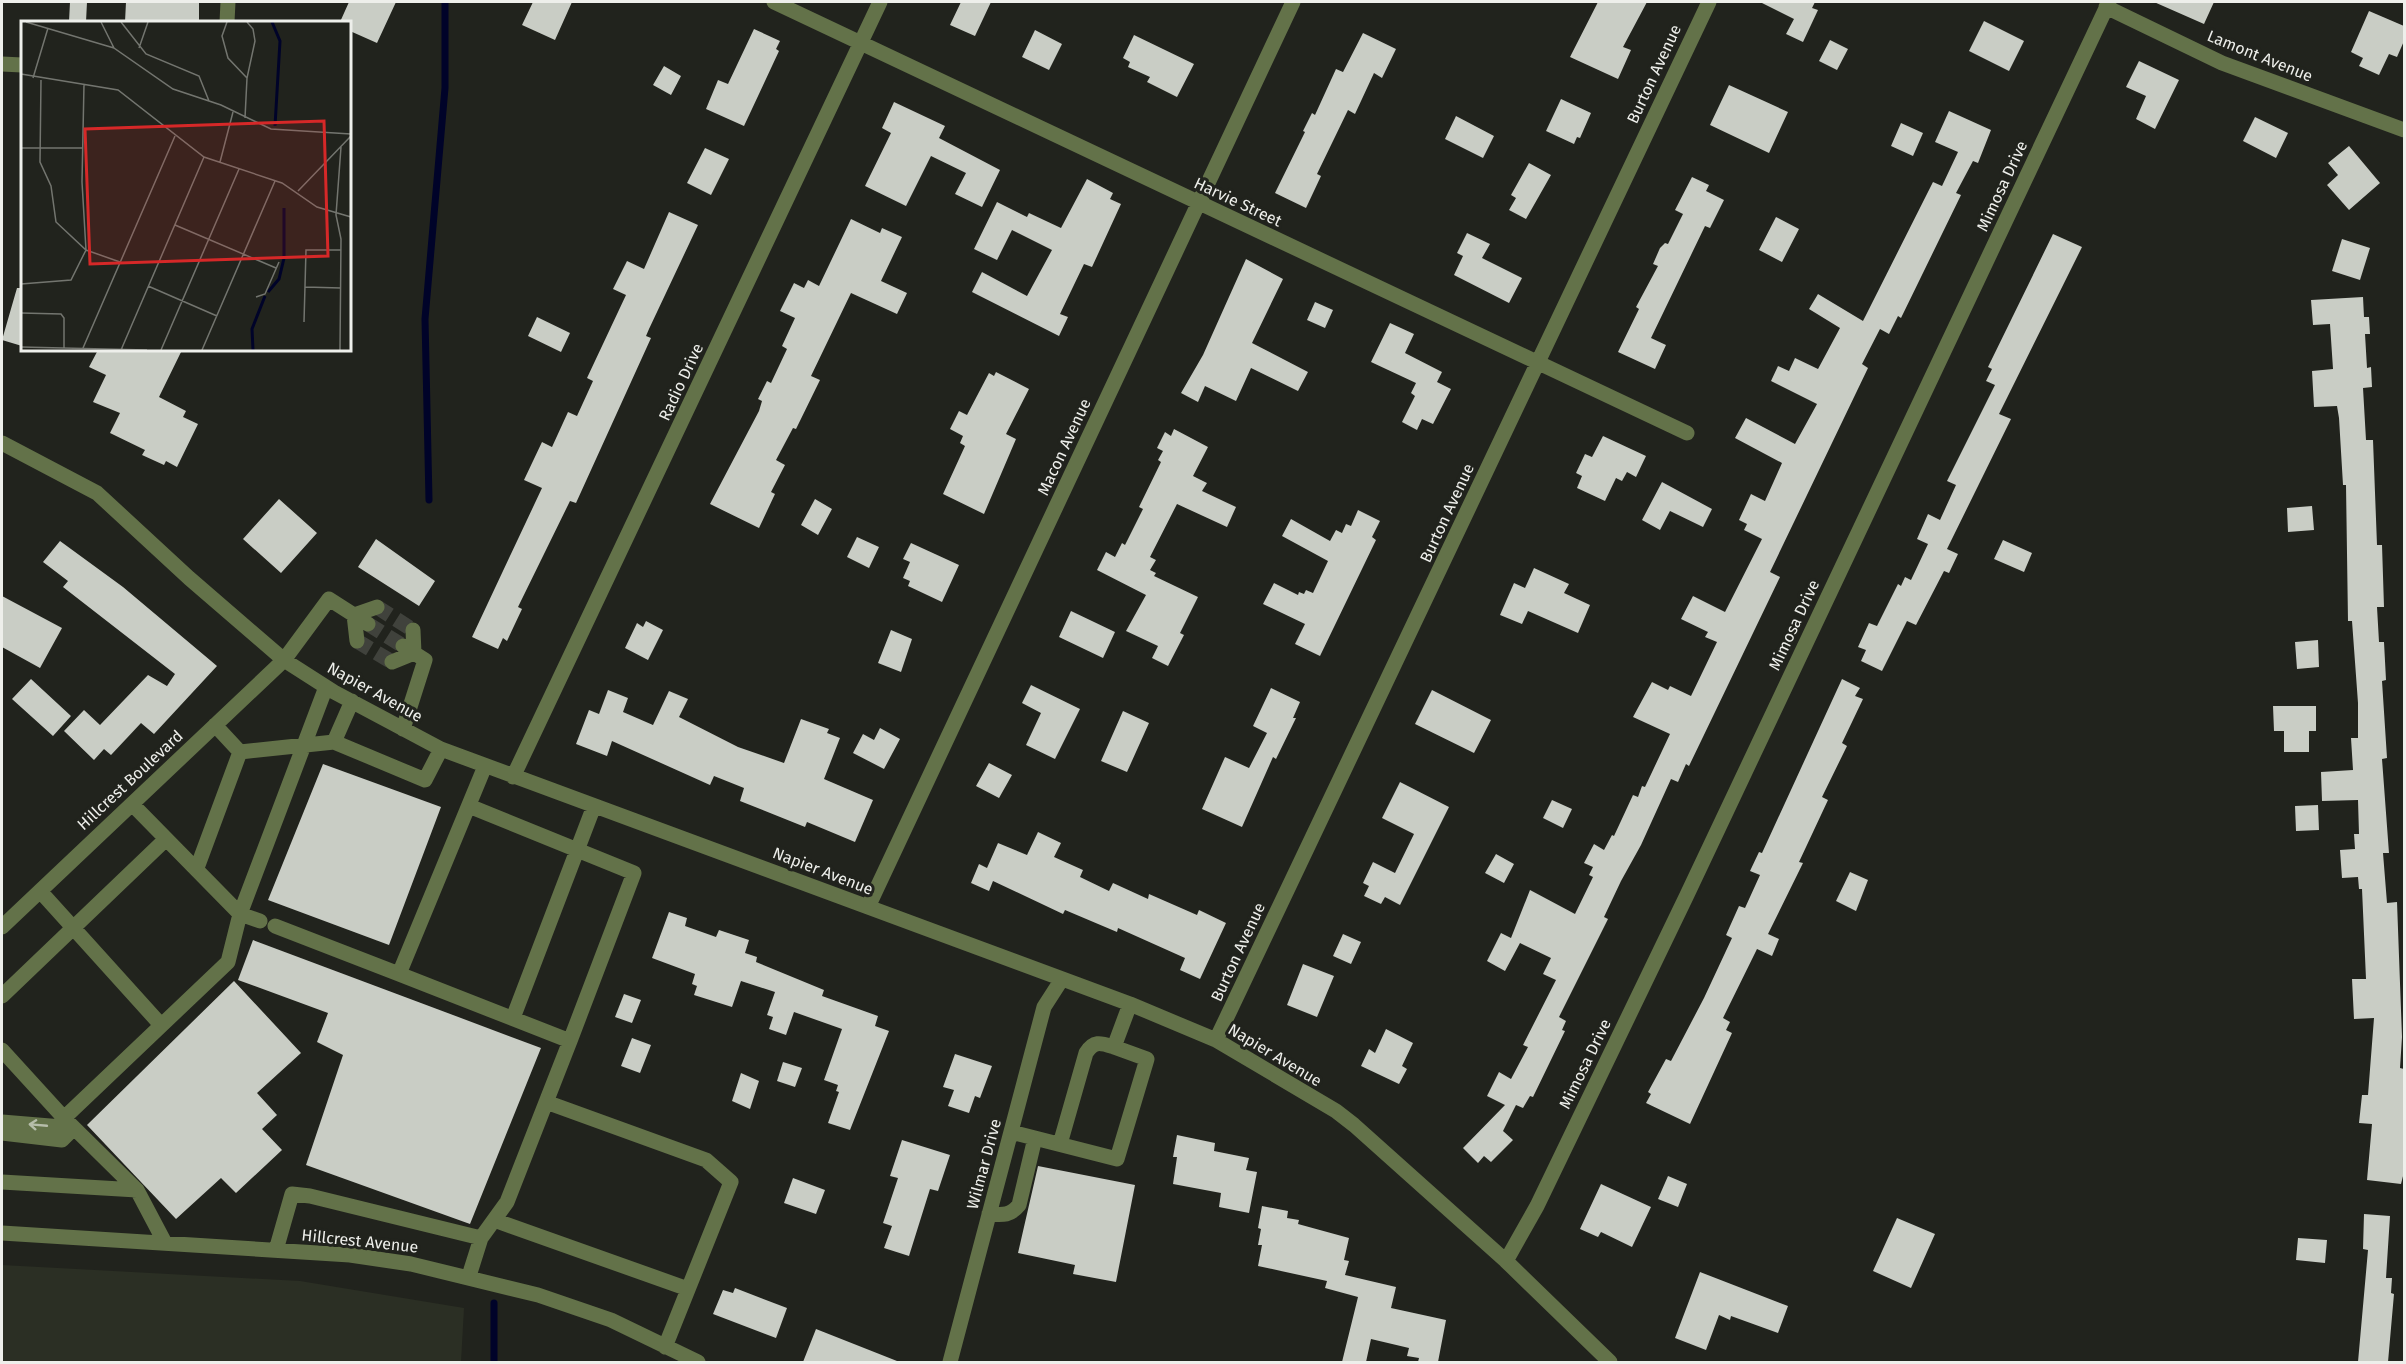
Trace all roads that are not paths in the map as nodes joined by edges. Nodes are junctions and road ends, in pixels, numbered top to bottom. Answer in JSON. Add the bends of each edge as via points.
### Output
{"nodes":[{"id":1,"x":228,"y":2,"type":"edge"},
{"id":2,"x":774,"y":2,"type":"edge"},
{"id":3,"x":880,"y":2,"type":"edge"},
{"id":4,"x":1293,"y":2,"type":"edge"},
{"id":5,"x":1709,"y":2,"type":"edge"},
{"id":6,"x":2108,"y":4,"type":"edge"},
{"id":7,"x":227,"y":21,"type":"edge"},
{"id":8,"x":862,"y":41,"type":"junction"},
{"id":9,"x":2,"y":64,"type":"edge"},
{"id":10,"x":21,"y":66,"type":"edge"},
{"id":11,"x":2404,"y":130,"type":"edge"},
{"id":12,"x":1198,"y":204,"type":"junction"},
{"id":13,"x":1537,"y":363,"type":"junction"},
{"id":14,"x":1687,"y":433,"type":"dead end"},
{"id":15,"x":2,"y":443,"type":"edge"},
{"id":16,"x":377,"y":607,"type":"dead end"},
{"id":17,"x":354,"y":615,"type":"junction"},
{"id":18,"x":368,"y":624,"type":"tunnel mouth"},
{"id":19,"x":413,"y":630,"type":"dead end"},
{"id":20,"x":357,"y":641,"type":"dead end"},
{"id":21,"x":409,"y":649,"type":"junction"},
{"id":22,"x":284,"y":660,"type":"junction"},
{"id":23,"x":392,"y":662,"type":"dead end"},
{"id":24,"x":326,"y":687,"type":"junction"},
{"id":25,"x":352,"y":701,"type":"junction"},
{"id":26,"x":215,"y":725,"type":"junction"},
{"id":27,"x":403,"y":729,"type":"junction"},
{"id":28,"x":334,"y":742,"type":"junction"},
{"id":29,"x":304,"y":745,"type":"junction"},
{"id":30,"x":441,"y":748,"type":"junction"},
{"id":31,"x":240,"y":752,"type":"junction"},
{"id":32,"x":485,"y":766,"type":"junction"},
{"id":33,"x":513,"y":777,"type":"junction"},
{"id":34,"x":132,"y":804,"type":"junction"},
{"id":35,"x":469,"y":806,"type":"junction"},
{"id":36,"x":594,"y":806,"type":"junction"},
{"id":37,"x":166,"y":839,"type":"junction"},
{"id":38,"x":577,"y":851,"type":"junction"},
{"id":39,"x":197,"y":868,"type":"junction"},
{"id":40,"x":40,"y":891,"type":"junction"},
{"id":41,"x":868,"y":907,"type":"junction"},
{"id":42,"x":240,"y":914,"type":"junction"},
{"id":43,"x":260,"y":921,"type":"dead end"},
{"id":44,"x":275,"y":926,"type":"dead end"},
{"id":45,"x":2,"y":927,"type":"edge"},
{"id":46,"x":73,"y":927,"type":"junction"},
{"id":47,"x":399,"y":974,"type":"junction"},
{"id":48,"x":1062,"y":979,"type":"junction"},
{"id":49,"x":2,"y":996,"type":"edge"},
{"id":50,"x":1130,"y":1004,"type":"junction"},
{"id":51,"x":513,"y":1018,"type":"junction"},
{"id":52,"x":161,"y":1025,"type":"junction"},
{"id":53,"x":1216,"y":1040,"type":"junction"},
{"id":54,"x":570,"y":1041,"type":"junction"},
{"id":55,"x":1114,"y":1047,"type":"junction"},
{"id":56,"x":2,"y":1050,"type":"edge"},
{"id":57,"x":546,"y":1102,"type":"junction"},
{"id":58,"x":2,"y":1122,"type":"edge"},
{"id":59,"x":69,"y":1123,"type":"junction"},
{"id":60,"x":1011,"y":1132,"type":"junction"},
{"id":61,"x":2,"y":1133,"type":"edge"},
{"id":62,"x":1035,"y":1138,"type":"junction"},
{"id":63,"x":1060,"y":1144,"type":"junction"},
{"id":64,"x":2,"y":1182,"type":"edge"},
{"id":65,"x":136,"y":1190,"type":"junction"},
{"id":66,"x":989,"y":1214,"type":"junction"},
{"id":67,"x":494,"y":1220,"type":"junction"},
{"id":68,"x":2,"y":1233,"type":"edge"},
{"id":69,"x":481,"y":1238,"type":"junction"},
{"id":70,"x":165,"y":1243,"type":"junction"},
{"id":71,"x":276,"y":1250,"type":"junction"},
{"id":72,"x":1506,"y":1261,"type":"junction"},
{"id":73,"x":469,"y":1276,"type":"junction"},
{"id":74,"x":688,"y":1289,"type":"junction"},
{"id":75,"x":665,"y":1347,"type":"junction"},
{"id":76,"x":698,"y":1362,"type":"edge"},
{"id":77,"x":950,"y":1362,"type":"edge"},
{"id":78,"x":1610,"y":1362,"type":"edge"}],
"edges":[{"from":1,"to":7,"type":"street"},
{"from":2,"to":8,"type":"street","name":"Harvie Street"},
{"from":3,"to":8,"type":"street","name":"Radio Drive"},
{"from":4,"to":12,"type":"street","name":"Macon Avenue"},
{"from":5,"to":13,"type":"street","name":"Burton Avenue"},
{"from":6,"to":11,"type":"street","name":"Lamont Avenue","via":[[2222,63]]},
{"from":6,"to":72,"type":"street","name":"Mimosa Drive","via":[[1686,897],[1537,1206]]},
{"from":8,"to":12,"type":"street","name":"Harvie Street"},
{"from":8,"to":33,"type":"street","name":"Radio Drive"},
{"from":9,"to":10,"type":"street"},
{"from":12,"to":13,"type":"street","name":"Harvie Street"},
{"from":12,"to":41,"type":"street","name":"Macon Avenue"},
{"from":13,"to":14,"type":"street","name":"Harvie Street"},
{"from":13,"to":53,"type":"street","name":"Burton Avenue"},
{"from":15,"to":22,"type":"street","name":"Napier Avenue","via":[[97,493]]},
{"from":16,"to":17,"type":"street"},
{"from":17,"to":18,"type":"street"},
{"from":17,"to":20,"type":"street"},
{"from":17,"to":22,"type":"street","name":"Hillcrest Boulevard","via":[[329,599]]},
{"from":19,"to":21,"type":"street"},
{"from":21,"to":23,"type":"street"},
{"from":21,"to":27,"type":"street","via":[[425,660]]},
{"from":22,"to":24,"type":"street","name":"Napier Avenue"},
{"from":22,"to":26,"type":"street","name":"Hillcrest Boulevard"},
{"from":24,"to":25,"type":"street","name":"Napier Avenue"},
{"from":24,"to":29,"type":"street"},
{"from":25,"to":27,"type":"street","name":"Napier Avenue"},
{"from":25,"to":28,"type":"street"},
{"from":26,"to":31,"type":"street"},
{"from":26,"to":34,"type":"street","name":"Hillcrest Boulevard"},
{"from":27,"to":30,"type":"street","name":"Napier Avenue"},
{"from":28,"to":29,"type":"street"},
{"from":28,"to":30,"type":"street","via":[[425,780]]},
{"from":29,"to":31,"type":"street"},
{"from":29,"to":42,"type":"street"},
{"from":30,"to":32,"type":"street","name":"Napier Avenue"},
{"from":31,"to":39,"type":"street"},
{"from":32,"to":33,"type":"street","name":"Napier Avenue"},
{"from":32,"to":35,"type":"street"},
{"from":33,"to":36,"type":"street","name":"Napier Avenue"},
{"from":34,"to":37,"type":"street"},
{"from":34,"to":40,"type":"street","name":"Hillcrest Boulevard"},
{"from":35,"to":38,"type":"street"},
{"from":35,"to":47,"type":"street"},
{"from":36,"to":38,"type":"street"},
{"from":36,"to":41,"type":"street","name":"Napier Avenue"},
{"from":37,"to":39,"type":"street"},
{"from":37,"to":46,"type":"street"},
{"from":38,"to":51,"type":"street"},
{"from":38,"to":54,"type":"street","via":[[634,873]]},
{"from":39,"to":42,"type":"street"},
{"from":40,"to":45,"type":"street","name":"Hillcrest Boulevard"},
{"from":40,"to":46,"type":"street"},
{"from":41,"to":48,"type":"street","name":"Napier Avenue"},
{"from":42,"to":43,"type":"street"},
{"from":42,"to":52,"type":"street","via":[[228,962]]},
{"from":44,"to":47,"type":"street"},
{"from":46,"to":49,"type":"street"},
{"from":46,"to":52,"type":"street"},
{"from":47,"to":51,"type":"street"},
{"from":48,"to":50,"type":"street","name":"Napier Avenue"},
{"from":48,"to":60,"type":"street","name":"Wilmar Drive","via":[[1044,1007]]},
{"from":50,"to":53,"type":"street","name":"Napier Avenue"},
{"from":50,"to":55,"type":"street"},
{"from":51,"to":54,"type":"street"},
{"from":52,"to":59,"type":"street"},
{"from":53,"to":72,"type":"street","name":"Napier Avenue","via":[[1336,1111]]},
{"from":54,"to":57,"type":"street"},
{"from":55,"to":63,"type":"street","via":[[1098,1043],[1086,1053]]},
{"from":55,"to":63,"type":"street","via":[[1147,1059],[1117,1159]]},
{"from":56,"to":59,"type":"street"},
{"from":57,"to":67,"type":"street","via":[[507,1202]]},
{"from":57,"to":74,"type":"street","via":[[706,1160],[731,1182]]},
{"from":59,"to":58,"type":"street","one_way":true},
{"from":59,"to":61,"type":"street","via":[[62,1140]]},
{"from":59,"to":65,"type":"street"},
{"from":60,"to":62,"type":"street"},
{"from":60,"to":66,"type":"street","name":"Wilmar Drive"},
{"from":62,"to":63,"type":"street"},
{"from":62,"to":66,"type":"street","via":[[1019,1204],[1013,1212]]},
{"from":64,"to":65,"type":"street"},
{"from":65,"to":70,"type":"street"},
{"from":66,"to":77,"type":"street","name":"Wilmar Drive"},
{"from":67,"to":69,"type":"street"},
{"from":67,"to":74,"type":"street"},
{"from":68,"to":70,"type":"street","name":"Hillcrest Avenue"},
{"from":69,"to":71,"type":"street","via":[[292,1194]]},
{"from":69,"to":73,"type":"street"},
{"from":70,"to":71,"type":"street","name":"Hillcrest Avenue"},
{"from":71,"to":73,"type":"street","name":"Hillcrest Avenue","via":[[411,1263]]},
{"from":72,"to":78,"type":"street","name":"Napier Avenue"},
{"from":73,"to":75,"type":"street","name":"Hillcrest Avenue","via":[[611,1320]]},
{"from":74,"to":75,"type":"street"},
{"from":75,"to":76,"type":"street","name":"Hillcrest Avenue"}]}
